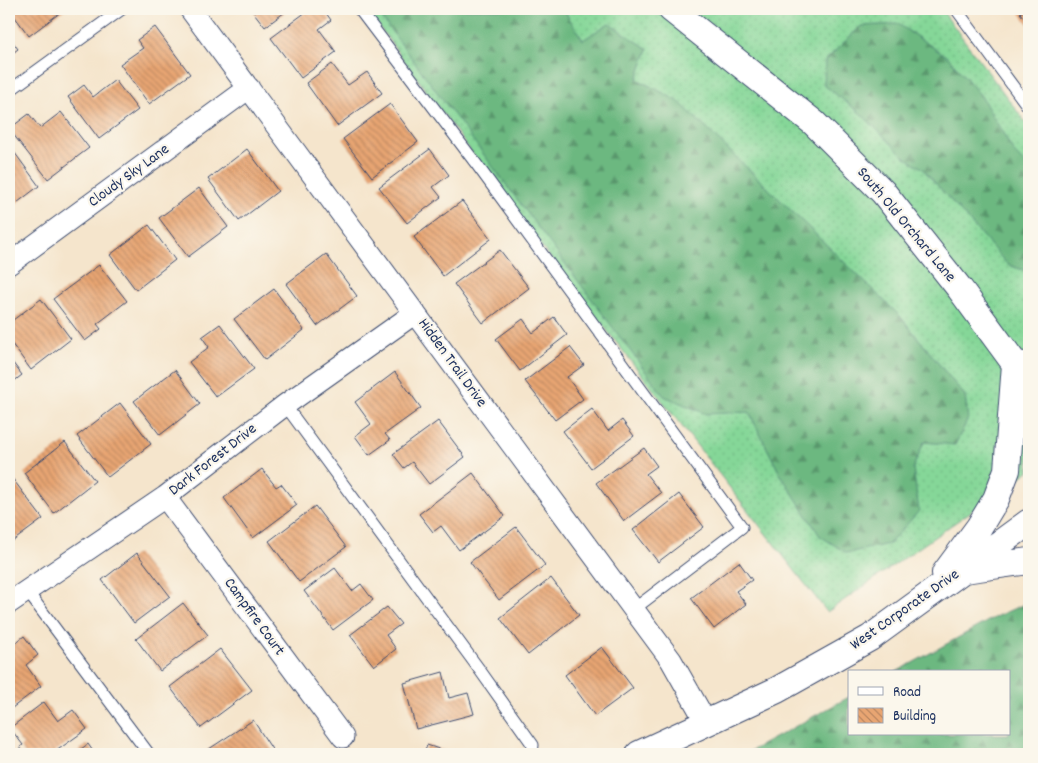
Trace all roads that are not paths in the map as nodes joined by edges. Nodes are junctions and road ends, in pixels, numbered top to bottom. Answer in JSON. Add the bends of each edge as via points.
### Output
{"nodes":[{"id":1,"x":122,"y":9,"type":"edge"},
{"id":2,"x":190,"y":9,"type":"edge"},
{"id":3,"x":359,"y":9,"type":"edge"},
{"id":4,"x":671,"y":9,"type":"edge"},
{"id":5,"x":956,"y":9,"type":"edge"},
{"id":6,"x":249,"y":88,"type":"junction"},
{"id":7,"x":9,"y":91,"type":"edge"},
{"id":8,"x":1029,"y":108,"type":"edge"},
{"id":9,"x":9,"y":264,"type":"edge"},
{"id":10,"x":415,"y":313,"type":"junction"},
{"id":11,"x":1024,"y":371,"type":"edge"},
{"id":12,"x":285,"y":405,"type":"junction"},
{"id":13,"x":165,"y":497,"type":"junction"},
{"id":14,"x":1029,"y":522,"type":"edge"},
{"id":15,"x":1029,"y":561,"type":"edge"},
{"id":16,"x":961,"y":571,"type":"junction"},
{"id":17,"x":27,"y":591,"type":"junction"},
{"id":18,"x":928,"y":595,"type":"junction"},
{"id":19,"x":9,"y":603,"type":"edge"},
{"id":20,"x":634,"y":609,"type":"junction"},
{"id":21,"x":706,"y":722,"type":"junction"},
{"id":22,"x":343,"y":737,"type":"dead end"},
{"id":23,"x":150,"y":754,"type":"edge"},
{"id":24,"x":532,"y":754,"type":"edge"},
{"id":25,"x":639,"y":754,"type":"edge"}],
"edges":[{"from":1,"to":7,"type":"lane"},
{"from":2,"to":6,"type":"street","name":"Hidden Trail Drive"},
{"from":3,"to":20,"type":"lane","via":[[742,527]]},
{"from":4,"to":11,"type":"street","name":"South Old Orchard Lane","via":[[814,123],[882,192]]},
{"from":5,"to":8,"type":"lane"},
{"from":6,"to":9,"type":"street","name":"Cloudy Sky Lane"},
{"from":6,"to":10,"type":"street","name":"Hidden Trail Drive"},
{"from":10,"to":12,"type":"street","name":"Dark Forest Drive"},
{"from":10,"to":20,"type":"street","name":"Hidden Trail Drive"},
{"from":11,"to":18,"type":"street","via":[[1007,470],[996,499]]},
{"from":12,"to":13,"type":"street","name":"Dark Forest Drive"},
{"from":12,"to":24,"type":"lane","via":[[501,699],[533,745]]},
{"from":13,"to":17,"type":"street","name":"Dark Forest Drive"},
{"from":13,"to":22,"type":"street","name":"Campfire Court"},
{"from":14,"to":16,"type":"street","name":"West Corporate Drive"},
{"from":15,"to":16,"type":"street"},
{"from":16,"to":18,"type":"street","name":"West Corporate Drive"},
{"from":17,"to":19,"type":"street","name":"Dark Forest Drive"},
{"from":17,"to":23,"type":"lane"},
{"from":18,"to":21,"type":"street","name":"West Corporate Drive","via":[[870,638],[777,690]]},
{"from":20,"to":21,"type":"street","name":"Hidden Trail Drive","via":[[672,660]]},
{"from":21,"to":25,"type":"street","name":"West Corporate Drive"}]}
